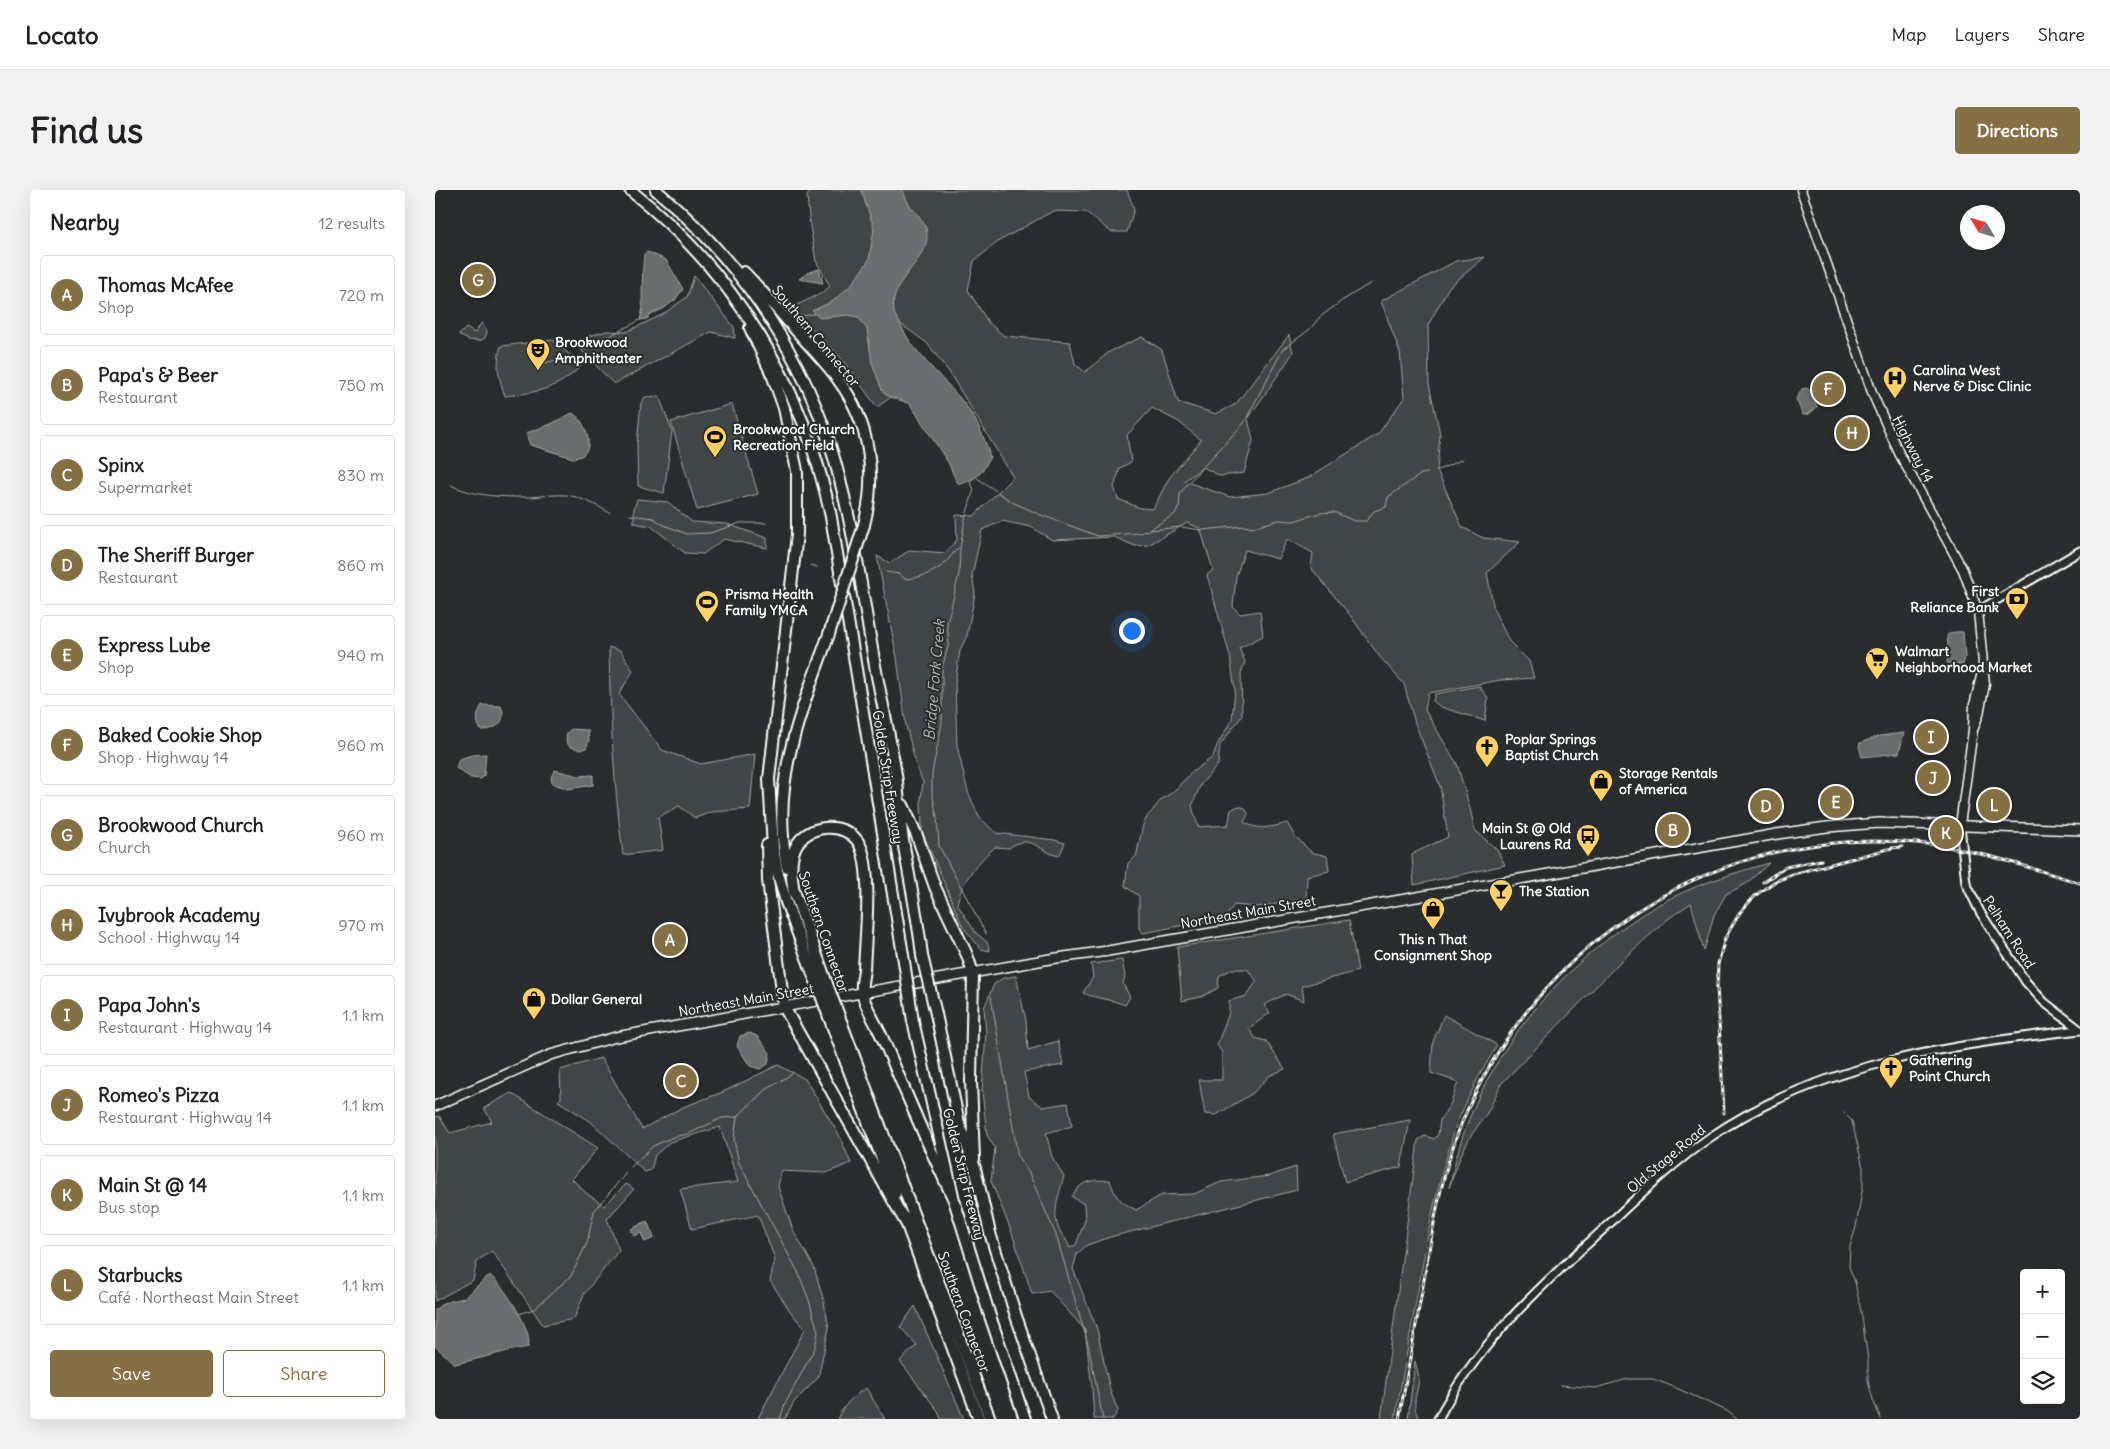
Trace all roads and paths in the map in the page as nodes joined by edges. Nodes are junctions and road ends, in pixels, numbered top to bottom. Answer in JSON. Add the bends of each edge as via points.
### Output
{"nodes":[{"id":1,"x":630,"y":190,"type":"edge"},
{"id":2,"x":656,"y":190,"type":"edge"},
{"id":3,"x":1801,"y":190,"type":"edge"},
{"id":4,"x":680,"y":211,"type":"junction"},
{"id":5,"x":744,"y":314,"type":"junction"},
{"id":6,"x":2080,"y":552,"type":"edge"},
{"id":7,"x":1978,"y":611,"type":"junction"},
{"id":8,"x":769,"y":779,"type":"junction"},
{"id":9,"x":898,"y":795,"type":"junction"},
{"id":10,"x":1960,"y":825,"type":"junction"},
{"id":11,"x":2080,"y":830,"type":"edge"},
{"id":12,"x":794,"y":893,"type":"junction"},
{"id":13,"x":973,"y":973,"type":"junction"},
{"id":14,"x":822,"y":985,"type":"junction"},
{"id":15,"x":861,"y":993,"type":"junction"},
{"id":16,"x":784,"y":1007,"type":"junction"},
{"id":17,"x":834,"y":1017,"type":"junction"},
{"id":18,"x":2080,"y":1030,"type":"edge"},
{"id":19,"x":435,"y":1106,"type":"edge"},
{"id":20,"x":975,"y":1168,"type":"junction"},
{"id":21,"x":954,"y":1200,"type":"junction"},
{"id":22,"x":906,"y":1223,"type":"junction"},
{"id":23,"x":979,"y":1419,"type":"edge"},
{"id":24,"x":990,"y":1419,"type":"edge"},
{"id":25,"x":1025,"y":1419,"type":"edge"},
{"id":26,"x":1053,"y":1419,"type":"edge"},
{"id":27,"x":1438,"y":1419,"type":"edge"}],
"edges":[{"from":1,"to":5,"type":"highway","name":"Golden Strip Freeway","via":[[677,230],[711,268]]},
{"from":2,"to":4,"type":"highway","name":"Golden Strip Freeway"},
{"from":3,"to":7,"type":"main road","name":"Highway 14","via":[[1873,395],[1887,428],[1961,566]]},
{"from":4,"to":9,"type":"highway","name":"Golden Strip Freeway","via":[[727,260],[756,297],[789,350],[817,410],[845,501]]},
{"from":4,"to":12,"type":"highway","name":"Southern Connector","bridge":true,"via":[[705,230],[729,255],[825,364],[849,396],[863,427],[871,464],[871,496],[864,525],[795,731],[785,774],[783,834]]},
{"from":5,"to":8,"type":"highway","name":"Southern Connector","via":[[784,408],[792,440],[798,495],[791,596]]},
{"from":5,"to":21,"type":"highway","name":"Golden Strip Freeway","bridge":true,"via":[[769,348],[795,400],[824,484],[913,1021]]},
{"from":6,"to":7,"type":"street"},
{"from":7,"to":10,"type":"main road","name":"Highway 14","via":[[1985,684],[1973,730]]},
{"from":8,"to":14,"type":"highway","name":"Southern Connector","via":[[777,870],[786,902]]},
{"from":8,"to":16,"type":"highway","via":[[768,880]]},
{"from":9,"to":13,"type":"highway"},
{"from":9,"to":20,"type":"highway","name":"Golden Strip Freeway","bridge":true,"via":[[922,956],[959,1123]]},
{"from":10,"to":11,"type":"main road","name":"Northeast Main Street"},
{"from":10,"to":13,"type":"main road","name":"Northeast Main Street","via":[[1879,824],[1790,832]]},
{"from":10,"to":18,"type":"street","name":"Pelham Road","via":[[1966,883],[1980,912],[2026,982],[2044,1002]]},
{"from":12,"to":14,"type":"highway","name":"Southern Connector"},
{"from":12,"to":15,"type":"highway","via":[[792,858],[795,847],[807,834],[832,827],[848,833],[858,842],[865,865],[866,885]]},
{"from":13,"to":15,"type":"main road","name":"Northeast Main Street"},
{"from":13,"to":20,"type":"highway","via":[[971,1081]]},
{"from":14,"to":17,"type":"highway","name":"Southern Connector","bridge":true},
{"from":15,"to":16,"type":"main road","name":"Northeast Main Street"},
{"from":15,"to":21,"type":"highway"},
{"from":16,"to":19,"type":"main road","name":"Northeast Main Street","via":[[585,1044],[527,1064]]},
{"from":16,"to":22,"type":"highway"},
{"from":17,"to":22,"type":"highway","name":"Southern Connector"},
{"from":17,"to":24,"type":"highway","name":"Southern Connector"},
{"from":18,"to":27,"type":"street","name":"Old Stage Road","via":[[1961,1046],[1852,1072],[1777,1100],[1721,1130],[1677,1163],[1518,1309],[1476,1358]]},
{"from":20,"to":26,"type":"highway","name":"Golden Strip Freeway","via":[[1006,1284]]},
{"from":21,"to":25,"type":"highway","name":"Golden Strip Freeway"},
{"from":22,"to":23,"type":"highway","name":"Southern Connector"}]}
